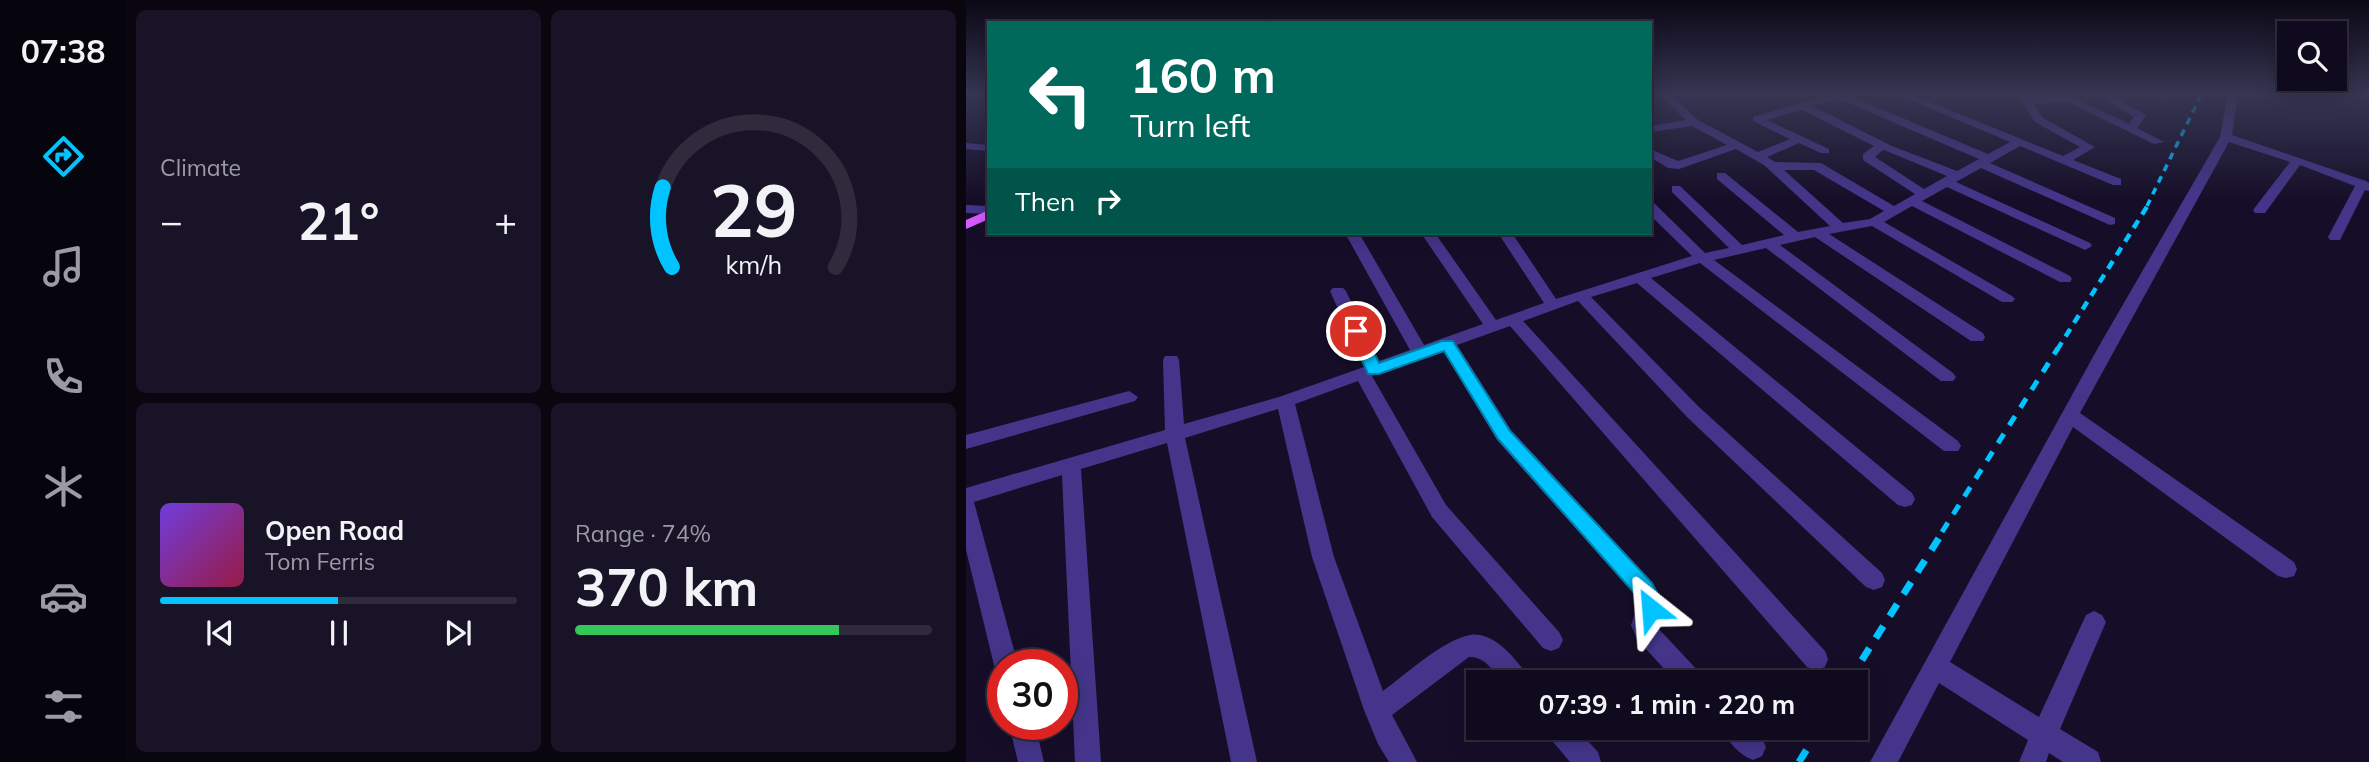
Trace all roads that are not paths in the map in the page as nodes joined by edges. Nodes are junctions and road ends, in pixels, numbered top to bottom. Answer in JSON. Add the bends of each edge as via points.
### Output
{"nodes":[{"id":1,"x":1707,"y":129,"type":"edge"},
{"id":2,"x":1777,"y":129,"type":"edge"},
{"id":3,"x":1850,"y":129,"type":"edge"},
{"id":4,"x":1916,"y":129,"type":"edge"},
{"id":5,"x":2012,"y":129,"type":"edge"},
{"id":6,"x":2029,"y":129,"type":"edge"},
{"id":7,"x":2130,"y":129,"type":"edge"},
{"id":8,"x":2227,"y":129,"type":"edge"},
{"id":9,"x":2026,"y":133,"type":"junction"},
{"id":10,"x":2225,"y":137,"type":"junction"},
{"id":11,"x":1800,"y":139,"type":"junction"},
{"id":12,"x":2158,"y":142,"type":"dead end"},
{"id":13,"x":1738,"y":145,"type":"junction"},
{"id":14,"x":1884,"y":145,"type":"junction"},
{"id":15,"x":966,"y":146,"type":"edge"},
{"id":16,"x":987,"y":148,"type":"edge"},
{"id":17,"x":1825,"y":151,"type":"dead end"},
{"id":18,"x":1652,"y":153,"type":"edge"},
{"id":19,"x":1759,"y":156,"type":"junction"},
{"id":20,"x":2064,"y":160,"type":"junction"},
{"id":21,"x":2298,"y":160,"type":"junction"},
{"id":22,"x":1984,"y":161,"type":"junction"},
{"id":23,"x":1773,"y":166,"type":"junction"},
{"id":24,"x":1721,"y":176,"type":"dead end"},
{"id":25,"x":1951,"y":179,"type":"junction"},
{"id":26,"x":2117,"y":182,"type":"dead end"},
{"id":27,"x":2366,"y":185,"type":"edge"},
{"id":28,"x":1676,"y":189,"type":"dead end"},
{"id":29,"x":1918,"y":197,"type":"junction"},
{"id":30,"x":987,"y":202,"type":"edge"},
{"id":31,"x":1652,"y":209,"type":"edge"},
{"id":32,"x":2260,"y":210,"type":"dead end"},
{"id":33,"x":968,"y":211,"type":"edge"},
{"id":34,"x":1893,"y":211,"type":"junction"},
{"id":35,"x":987,"y":212,"type":"edge"},
{"id":36,"x":987,"y":213,"type":"edge"},
{"id":37,"x":2110,"y":221,"type":"dead end"},
{"id":38,"x":1874,"y":222,"type":"junction"},
{"id":39,"x":966,"y":225,"type":"edge"},
{"id":40,"x":1840,"y":228,"type":"junction"},
{"id":41,"x":1817,"y":232,"type":"junction"},
{"id":42,"x":1353,"y":235,"type":"edge"},
{"id":43,"x":1431,"y":235,"type":"edge"},
{"id":44,"x":1505,"y":235,"type":"edge"},
{"id":45,"x":1794,"y":237,"type":"junction"},
{"id":46,"x":2334,"y":237,"type":"dead end"},
{"id":47,"x":1769,"y":243,"type":"junction"},
{"id":48,"x":2085,"y":246,"type":"dead end"},
{"id":49,"x":1740,"y":250,"type":"junction"},
{"id":50,"x":1702,"y":258,"type":"junction"},
{"id":51,"x":1640,"y":277,"type":"junction"},
{"id":52,"x":2065,"y":279,"type":"dead end"},
{"id":53,"x":1338,"y":291,"type":"dead end"},
{"id":54,"x":1581,"y":295,"type":"junction"},
{"id":55,"x":2007,"y":299,"type":"dead end"},
{"id":56,"x":1553,"y":305,"type":"junction"},
{"id":57,"x":1503,"y":323,"type":"junction"},
{"id":58,"x":1977,"y":337,"type":"dead end"},
{"id":59,"x":1448,"y":345,"type":"junction"},
{"id":60,"x":1421,"y":354,"type":"junction"},
{"id":61,"x":1171,"y":360,"type":"dead end"},
{"id":62,"x":1368,"y":372,"type":"junction"},
{"id":63,"x":1947,"y":377,"type":"dead end"},
{"id":64,"x":1129,"y":397,"type":"dead end"},
{"id":65,"x":1285,"y":401,"type":"junction"},
{"id":66,"x":2070,"y":415,"type":"junction"},
{"id":67,"x":1175,"y":435,"type":"junction"},
{"id":68,"x":966,"y":442,"type":"edge"},
{"id":69,"x":1951,"y":446,"type":"dead end"},
{"id":70,"x":1071,"y":465,"type":"junction"},
{"id":71,"x":966,"y":495,"type":"edge"},
{"id":72,"x":1905,"y":499,"type":"dead end"},
{"id":73,"x":966,"y":507,"type":"edge"},
{"id":74,"x":2286,"y":569,"type":"dead end"},
{"id":75,"x":1874,"y":580,"type":"dead end"},
{"id":76,"x":2094,"y":622,"type":"dead end"},
{"id":77,"x":1551,"y":640,"type":"dead end"},
{"id":78,"x":1002,"y":649,"type":"edge"},
{"id":79,"x":1816,"y":659,"type":"dead end"},
{"id":80,"x":1935,"y":667,"type":"junction"},
{"id":81,"x":1507,"y":670,"type":"edge"},
{"id":82,"x":1681,"y":670,"type":"edge"},
{"id":83,"x":1377,"y":710,"type":"junction"},
{"id":84,"x":2044,"y":735,"type":"junction"},
{"id":85,"x":1026,"y":740,"type":"edge"},
{"id":86,"x":1569,"y":740,"type":"edge"},
{"id":87,"x":1031,"y":762,"type":"edge"},
{"id":88,"x":1088,"y":762,"type":"edge"},
{"id":89,"x":1244,"y":762,"type":"edge"},
{"id":90,"x":1404,"y":762,"type":"edge"},
{"id":91,"x":1588,"y":762,"type":"edge"},
{"id":92,"x":1883,"y":762,"type":"edge"},
{"id":93,"x":2032,"y":762,"type":"edge"},
{"id":94,"x":2088,"y":762,"type":"edge"}],
"edges":[{"from":1,"to":13,"type":"street"},
{"from":2,"to":11,"type":"street"},
{"from":3,"to":14,"type":"street"},
{"from":4,"to":22,"type":"street"},
{"from":5,"to":9,"type":"street"},
{"from":6,"to":9,"type":"street"},
{"from":7,"to":12,"type":"street"},
{"from":8,"to":10,"type":"street"},
{"from":9,"to":20,"type":"street"},
{"from":9,"to":20,"type":"street","via":[[2089,147]]},
{"from":9,"to":22,"type":"street"},
{"from":10,"to":21,"type":"street"},
{"from":10,"to":66,"type":"street"},
{"from":11,"to":17,"type":"street"},
{"from":11,"to":19,"type":"street"},
{"from":13,"to":18,"type":"street","via":[[1679,165]]},
{"from":13,"to":19,"type":"street"},
{"from":14,"to":25,"type":"street"},
{"from":14,"to":29,"type":"street","via":[[1867,157]]},
{"from":15,"to":16,"type":"lane"},
{"from":19,"to":23,"type":"street"},
{"from":20,"to":26,"type":"street"},
{"from":21,"to":27,"type":"street"},
{"from":21,"to":32,"type":"street"},
{"from":22,"to":25,"type":"street"},
{"from":22,"to":37,"type":"street"},
{"from":23,"to":34,"type":"street","via":[[1817,166]]},
{"from":23,"to":40,"type":"street"},
{"from":24,"to":45,"type":"street"},
{"from":25,"to":29,"type":"street"},
{"from":25,"to":48,"type":"street"},
{"from":27,"to":46,"type":"street"},
{"from":28,"to":49,"type":"street"},
{"from":29,"to":34,"type":"street"},
{"from":29,"to":52,"type":"street"},
{"from":30,"to":33,"type":"main road"},
{"from":31,"to":50,"type":"street"},
{"from":33,"to":35,"type":"street"},
{"from":34,"to":38,"type":"street"},
{"from":36,"to":39,"type":"main road"},
{"from":38,"to":40,"type":"street"},
{"from":38,"to":55,"type":"street"},
{"from":40,"to":41,"type":"street"},
{"from":41,"to":45,"type":"street"},
{"from":41,"to":58,"type":"street"},
{"from":42,"to":60,"type":"street"},
{"from":43,"to":57,"type":"street"},
{"from":44,"to":56,"type":"street"},
{"from":45,"to":47,"type":"street"},
{"from":47,"to":49,"type":"street"},
{"from":47,"to":63,"type":"street"},
{"from":49,"to":50,"type":"street"},
{"from":50,"to":51,"type":"street"},
{"from":50,"to":69,"type":"street"},
{"from":51,"to":54,"type":"street"},
{"from":51,"to":72,"type":"street"},
{"from":53,"to":62,"type":"street"},
{"from":54,"to":56,"type":"street"},
{"from":54,"to":75,"type":"street","via":[[1693,412]]},
{"from":56,"to":57,"type":"street"},
{"from":57,"to":59,"type":"street"},
{"from":57,"to":79,"type":"street"},
{"from":59,"to":60,"type":"street"},
{"from":59,"to":82,"type":"street","via":[[1504,435],[1644,590],[1651,602],[1645,631]]},
{"from":60,"to":62,"type":"street"},
{"from":61,"to":67,"type":"street"},
{"from":62,"to":65,"type":"street"},
{"from":62,"to":77,"type":"street","via":[[1439,511]]},
{"from":64,"to":68,"type":"street"},
{"from":65,"to":67,"type":"street"},
{"from":65,"to":83,"type":"street","via":[[1323,556]]},
{"from":66,"to":74,"type":"street"},
{"from":66,"to":80,"type":"street"},
{"from":67,"to":70,"type":"street"},
{"from":67,"to":89,"type":"street"},
{"from":70,"to":71,"type":"street"},
{"from":70,"to":88,"type":"street"},
{"from":73,"to":78,"type":"street"},
{"from":76,"to":84,"type":"street"},
{"from":80,"to":84,"type":"street"},
{"from":80,"to":92,"type":"street"},
{"from":81,"to":83,"type":"street","via":[[1485,646],[1474,644]]},
{"from":83,"to":90,"type":"street"},
{"from":84,"to":93,"type":"street"},
{"from":84,"to":94,"type":"street"},
{"from":85,"to":87,"type":"street"},
{"from":86,"to":91,"type":"street"}]}
